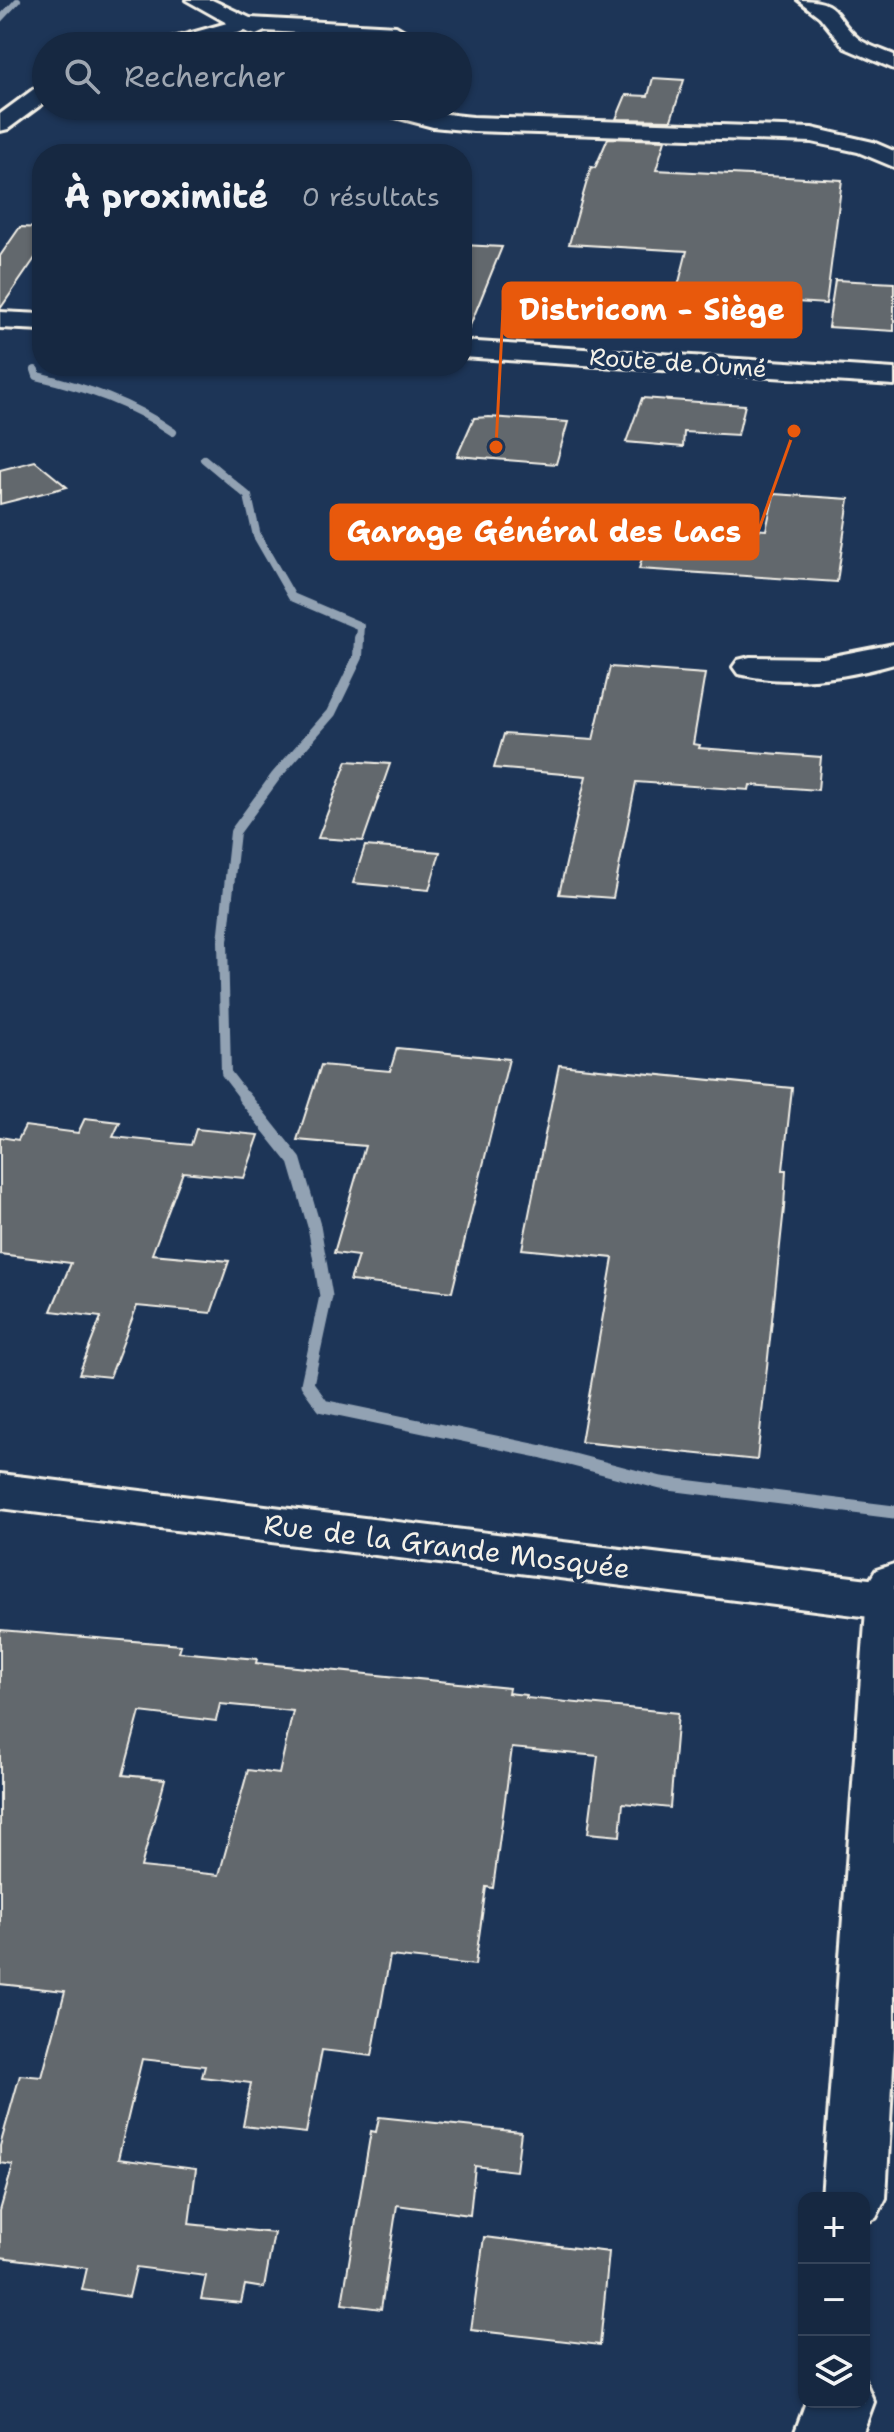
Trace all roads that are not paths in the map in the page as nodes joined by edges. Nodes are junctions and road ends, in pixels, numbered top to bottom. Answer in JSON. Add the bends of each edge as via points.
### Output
{"nodes":[{"id":1,"x":196,"y":0,"type":"edge"},
{"id":2,"x":808,"y":0,"type":"edge"},
{"id":3,"x":176,"y":12,"type":"edge"},
{"id":4,"x":246,"y":24,"type":"junction"},
{"id":5,"x":151,"y":32,"type":"edge"},
{"id":6,"x":217,"y":32,"type":"edge"},
{"id":7,"x":259,"y":32,"type":"edge"},
{"id":8,"x":396,"y":32,"type":"edge"},
{"id":9,"x":894,"y":63,"type":"edge"},
{"id":10,"x":32,"y":101,"type":"edge"},
{"id":11,"x":433,"y":120,"type":"edge"},
{"id":12,"x":0,"y":124,"type":"edge"},
{"id":13,"x":891,"y":158,"type":"edge"},
{"id":14,"x":0,"y":320,"type":"edge"},
{"id":15,"x":32,"y":322,"type":"edge"},
{"id":16,"x":472,"y":350,"type":"edge"},
{"id":17,"x":894,"y":377,"type":"edge"},
{"id":18,"x":894,"y":654,"type":"edge"},
{"id":19,"x":750,"y":667,"type":"dead end"},
{"id":20,"x":0,"y":1491,"type":"edge"},
{"id":21,"x":893,"y":1595,"type":"edge"},
{"id":22,"x":854,"y":2192,"type":"edge"},
{"id":23,"x":838,"y":2408,"type":"edge"},
{"id":24,"x":829,"y":2432,"type":"edge"}],
"edges":[{"from":1,"to":4,"type":"street"},
{"from":2,"to":9,"type":"street","via":[[827,13],[852,44]]},
{"from":3,"to":5,"type":"street"},
{"from":4,"to":6,"type":"street"},
{"from":4,"to":7,"type":"street"},
{"from":4,"to":8,"type":"street"},
{"from":10,"to":12,"type":"street"},
{"from":11,"to":13,"type":"street","via":[[812,135]]},
{"from":14,"to":15,"type":"street"},
{"from":16,"to":17,"type":"street","name":"Route de Oumé"},
{"from":18,"to":19,"type":"street","via":[[855,666],[799,671]]},
{"from":20,"to":21,"type":"street","name":"Rue de la Grande Mosquée"},
{"from":21,"to":22,"type":"street"},
{"from":23,"to":24,"type":"street"}]}
